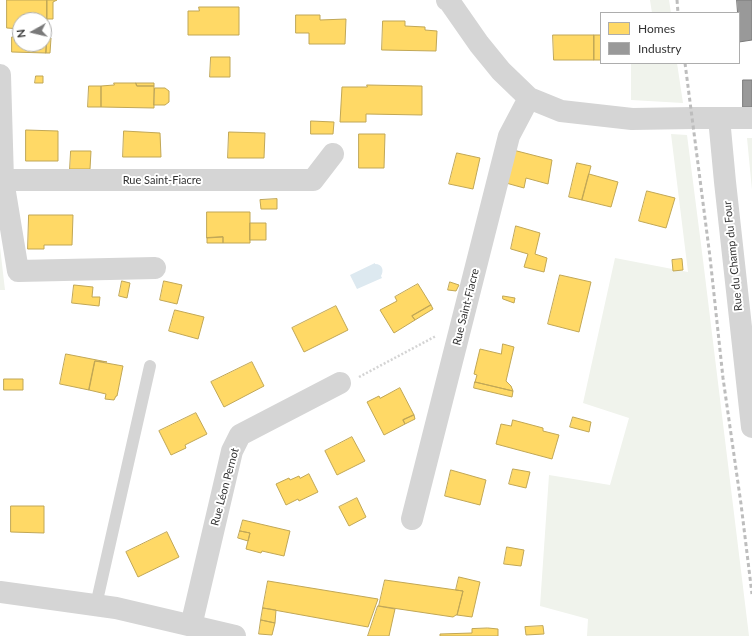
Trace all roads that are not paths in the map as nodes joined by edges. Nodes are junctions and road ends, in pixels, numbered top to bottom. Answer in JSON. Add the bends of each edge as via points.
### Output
{"nodes":[{"id":1,"x":446,"y":0,"type":"edge"},
{"id":2,"x":0,"y":75,"type":"edge"},
{"id":3,"x":529,"y":98,"type":"junction"},
{"id":4,"x":719,"y":118,"type":"junction"},
{"id":5,"x":752,"y":118,"type":"edge"},
{"id":6,"x":333,"y":154,"type":"dead end"},
{"id":7,"x":2,"y":180,"type":"junction"},
{"id":8,"x":155,"y":268,"type":"dead end"},
{"id":9,"x":150,"y":366,"type":"dead end"},
{"id":10,"x":340,"y":383,"type":"road end"},
{"id":11,"x":752,"y":427,"type":"edge"},
{"id":12,"x":412,"y":519,"type":"dead end"},
{"id":13,"x":0,"y":592,"type":"edge"},
{"id":14,"x":96,"y":605,"type":"junction"},
{"id":15,"x":191,"y":626,"type":"junction"},
{"id":16,"x":235,"y":636,"type":"edge"}],
"edges":[{"from":1,"to":3,"type":"street","via":[[501,70]]},
{"from":2,"to":7,"type":"street"},
{"from":3,"to":4,"type":"street","via":[[560,111],[632,119]]},
{"from":3,"to":12,"type":"street","name":"Rue Saint-Fiacre","via":[[509,136]]},
{"from":4,"to":5,"type":"street"},
{"from":4,"to":11,"type":"street","name":"Rue du Champ du Four"},
{"from":6,"to":7,"type":"street","name":"Rue Saint-Fiacre","via":[[313,180]]},
{"from":7,"to":8,"type":"street","via":[[18,271]]},
{"from":9,"to":14,"type":"lane"},
{"from":10,"to":15,"type":"street","name":"Rue Léon Pernot","via":[[240,435],[232,451]]},
{"from":13,"to":14,"type":"street"},
{"from":14,"to":15,"type":"street"},
{"from":15,"to":16,"type":"street"}]}
